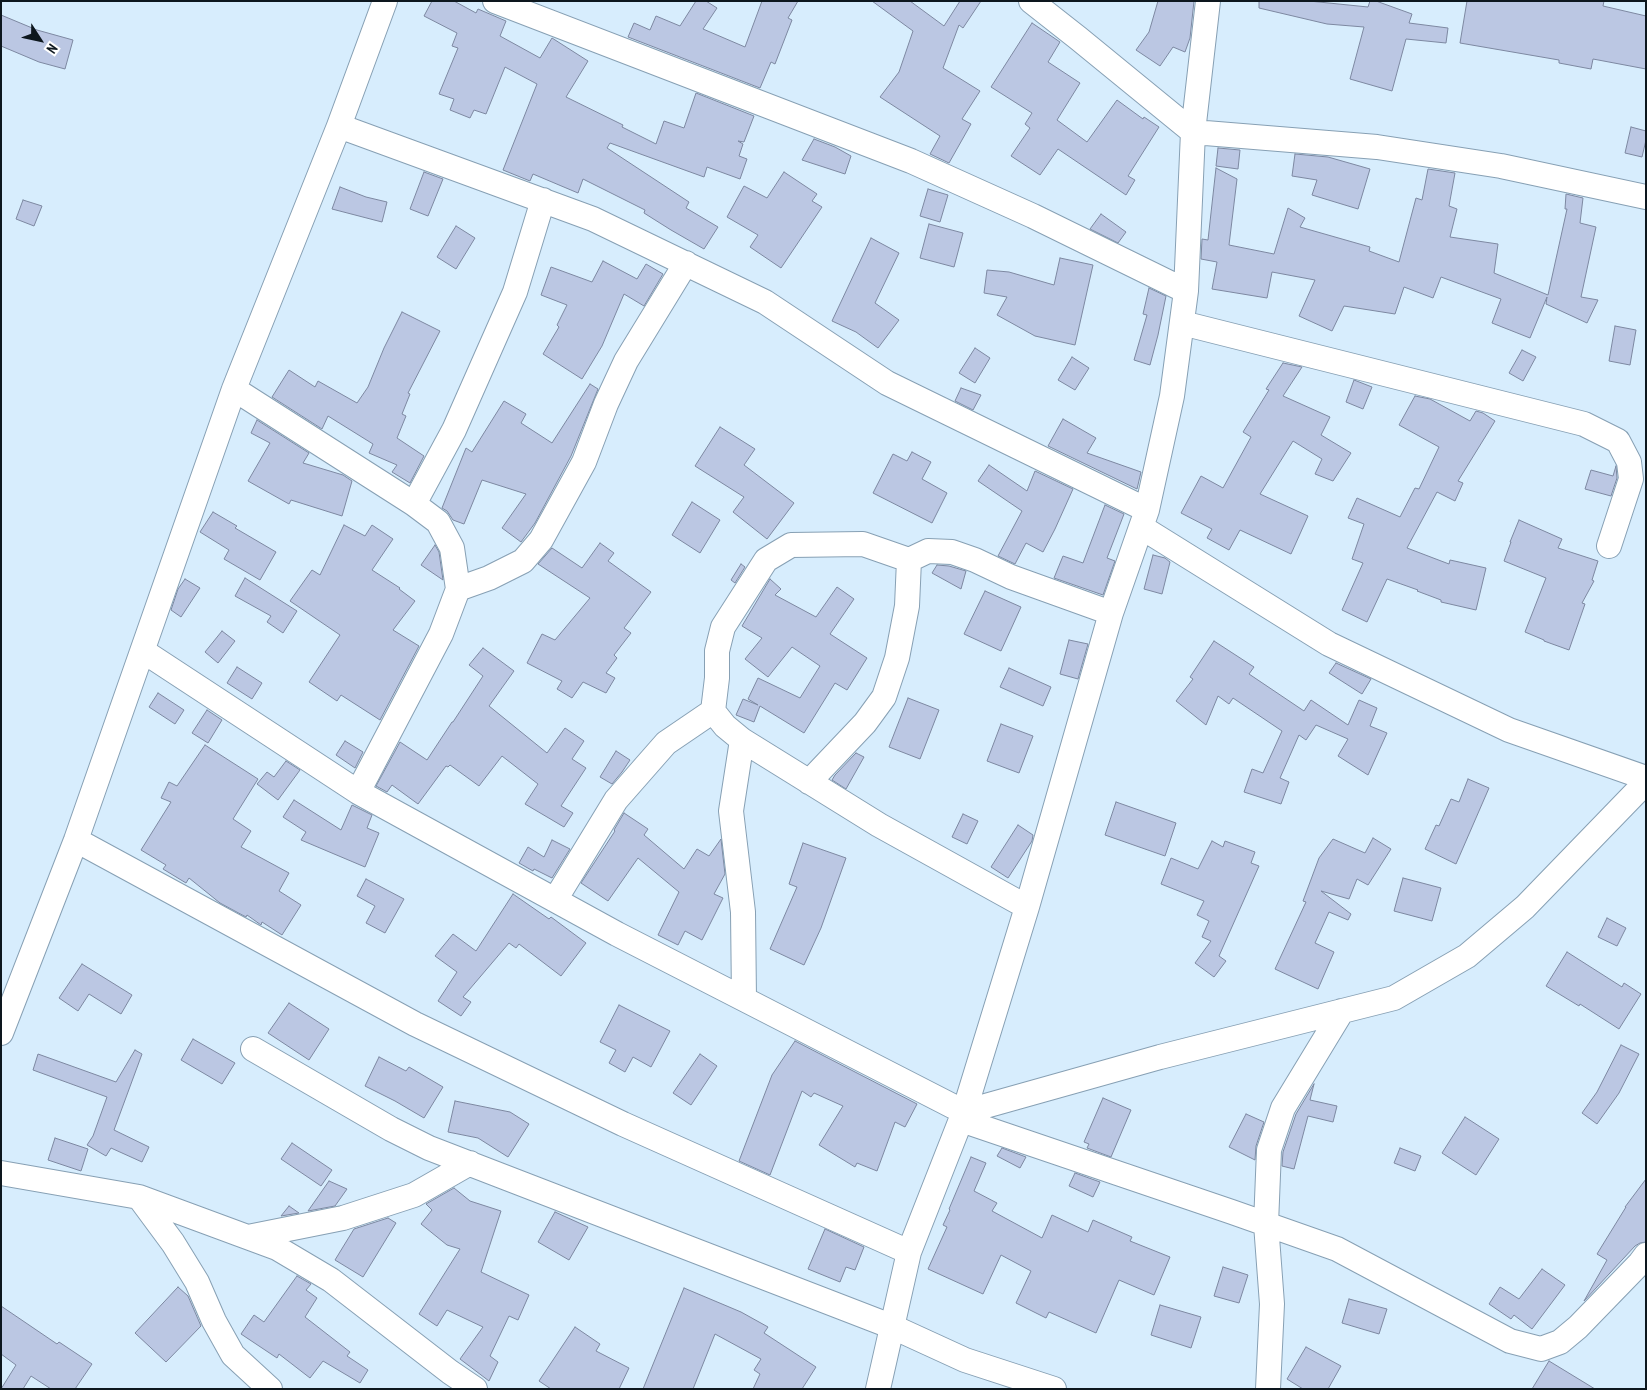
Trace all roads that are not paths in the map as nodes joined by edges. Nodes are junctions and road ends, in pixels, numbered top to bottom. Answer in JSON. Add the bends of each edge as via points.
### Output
{"nodes":[{"id":1,"x":385,"y":1,"type":"edge"},
{"id":2,"x":495,"y":1,"type":"edge"},
{"id":3,"x":1032,"y":1,"type":"edge"},
{"id":4,"x":1208,"y":1,"type":"edge"},
{"id":5,"x":339,"y":126,"type":"junction"},
{"id":6,"x":1193,"y":132,"type":"junction"},
{"id":7,"x":1646,"y":197,"type":"edge"},
{"id":8,"x":543,"y":200,"type":"junction"},
{"id":9,"x":686,"y":263,"type":"junction"},
{"id":10,"x":1186,"y":291,"type":"junction"},
{"id":11,"x":1182,"y":323,"type":"junction"},
{"id":12,"x":234,"y":389,"type":"junction"},
{"id":13,"x":414,"y":504,"type":"junction"},
{"id":14,"x":1144,"y":518,"type":"junction"},
{"id":15,"x":1609,"y":546,"type":"dead end"},
{"id":16,"x":910,"y":560,"type":"junction"},
{"id":17,"x":458,"y":589,"type":"junction"},
{"id":18,"x":1111,"y":613,"type":"junction"},
{"id":19,"x":143,"y":651,"type":"junction"},
{"id":20,"x":713,"y":711,"type":"junction"},
{"id":21,"x":742,"y":740,"type":"junction"},
{"id":22,"x":1646,"y":778,"type":"edge"},
{"id":23,"x":809,"y":782,"type":"junction"},
{"id":24,"x":1646,"y":782,"type":"edge"},
{"id":25,"x":358,"y":792,"type":"junction"},
{"id":26,"x":76,"y":840,"type":"junction"},
{"id":27,"x":555,"y":900,"type":"junction"},
{"id":28,"x":1027,"y":907,"type":"junction"},
{"id":29,"x":744,"y":999,"type":"junction"},
{"id":30,"x":1342,"y":1011,"type":"junction"},
{"id":31,"x":1,"y":1033,"type":"edge"},
{"id":32,"x":253,"y":1049,"type":"dead end"},
{"id":33,"x":963,"y":1116,"type":"junction"},
{"id":34,"x":470,"y":1163,"type":"junction"},
{"id":35,"x":1,"y":1173,"type":"edge"},
{"id":36,"x":139,"y":1197,"type":"junction"},
{"id":37,"x":1266,"y":1224,"type":"junction"},
{"id":38,"x":248,"y":1237,"type":"junction"},
{"id":39,"x":909,"y":1252,"type":"junction"},
{"id":40,"x":1646,"y":1255,"type":"edge"},
{"id":41,"x":893,"y":1327,"type":"junction"},
{"id":42,"x":270,"y":1389,"type":"edge"},
{"id":43,"x":475,"y":1389,"type":"edge"},
{"id":44,"x":878,"y":1389,"type":"edge"},
{"id":45,"x":1054,"y":1389,"type":"edge"},
{"id":46,"x":1268,"y":1389,"type":"edge"}],
"edges":[{"from":1,"to":5,"type":"street"},
{"from":2,"to":10,"type":"street","via":[[911,161]]},
{"from":3,"to":6,"type":"street"},
{"from":4,"to":6,"type":"street"},
{"from":5,"to":8,"type":"street"},
{"from":5,"to":12,"type":"street"},
{"from":6,"to":7,"type":"street","via":[[1377,147],[1501,166]]},
{"from":6,"to":10,"type":"street"},
{"from":8,"to":9,"type":"street","via":[[593,218]]},
{"from":8,"to":13,"type":"street","via":[[515,292],[454,430]]},
{"from":9,"to":14,"type":"street","via":[[765,302],[887,383]]},
{"from":9,"to":17,"type":"street","via":[[626,361],[584,462],[541,540],[523,562]]},
{"from":10,"to":11,"type":"street"},
{"from":11,"to":14,"type":"street","via":[[1172,396]]},
{"from":11,"to":15,"type":"street","via":[[1584,424],[1618,442],[1629,462],[1631,479]]},
{"from":12,"to":13,"type":"street"},
{"from":12,"to":19,"type":"street"},
{"from":13,"to":17,"type":"street","via":[[438,522],[452,548]]},
{"from":14,"to":18,"type":"street"},
{"from":14,"to":22,"type":"street","via":[[1329,644],[1509,730]]},
{"from":16,"to":18,"type":"street","via":[[928,551],[952,552]]},
{"from":16,"to":20,"type":"street","via":[[863,544],[791,545],[766,560],[723,627],[717,651]]},
{"from":16,"to":23,"type":"street","via":[[907,606],[897,658],[884,697],[865,723]]},
{"from":17,"to":25,"type":"street","via":[[441,634]]},
{"from":18,"to":28,"type":"street"},
{"from":19,"to":25,"type":"street"},
{"from":19,"to":26,"type":"street"},
{"from":20,"to":21,"type":"street","via":[[724,726]]},
{"from":20,"to":27,"type":"street","via":[[666,743],[616,800]]},
{"from":21,"to":23,"type":"street"},
{"from":21,"to":29,"type":"street","via":[[731,811],[743,912]]},
{"from":23,"to":28,"type":"street","via":[[879,826]]},
{"from":24,"to":30,"type":"street","via":[[1525,907],[1467,956],[1394,998]]},
{"from":25,"to":27,"type":"street"},
{"from":26,"to":31,"type":"street"},
{"from":26,"to":39,"type":"street","via":[[415,1024],[623,1124]]},
{"from":27,"to":29,"type":"street"},
{"from":28,"to":33,"type":"street"},
{"from":29,"to":33,"type":"street"},
{"from":30,"to":33,"type":"street","via":[[1160,1057]]},
{"from":30,"to":37,"type":"street","via":[[1283,1108],[1269,1150]]},
{"from":32,"to":34,"type":"street","via":[[391,1129]]},
{"from":33,"to":37,"type":"street"},
{"from":33,"to":39,"type":"street"},
{"from":34,"to":38,"type":"street","via":[[414,1195],[343,1218]]},
{"from":34,"to":41,"type":"street"},
{"from":35,"to":36,"type":"street"},
{"from":36,"to":38,"type":"street"},
{"from":36,"to":42,"type":"street","via":[[197,1282],[233,1355]]},
{"from":37,"to":40,"type":"street","via":[[1337,1249],[1510,1341],[1541,1349],[1560,1342],[1578,1328]]},
{"from":37,"to":46,"type":"street","via":[[1272,1304]]},
{"from":38,"to":43,"type":"street","via":[[277,1248],[331,1280]]},
{"from":39,"to":41,"type":"street"},
{"from":41,"to":44,"type":"street"},
{"from":41,"to":45,"type":"street","via":[[965,1360]]}]}
